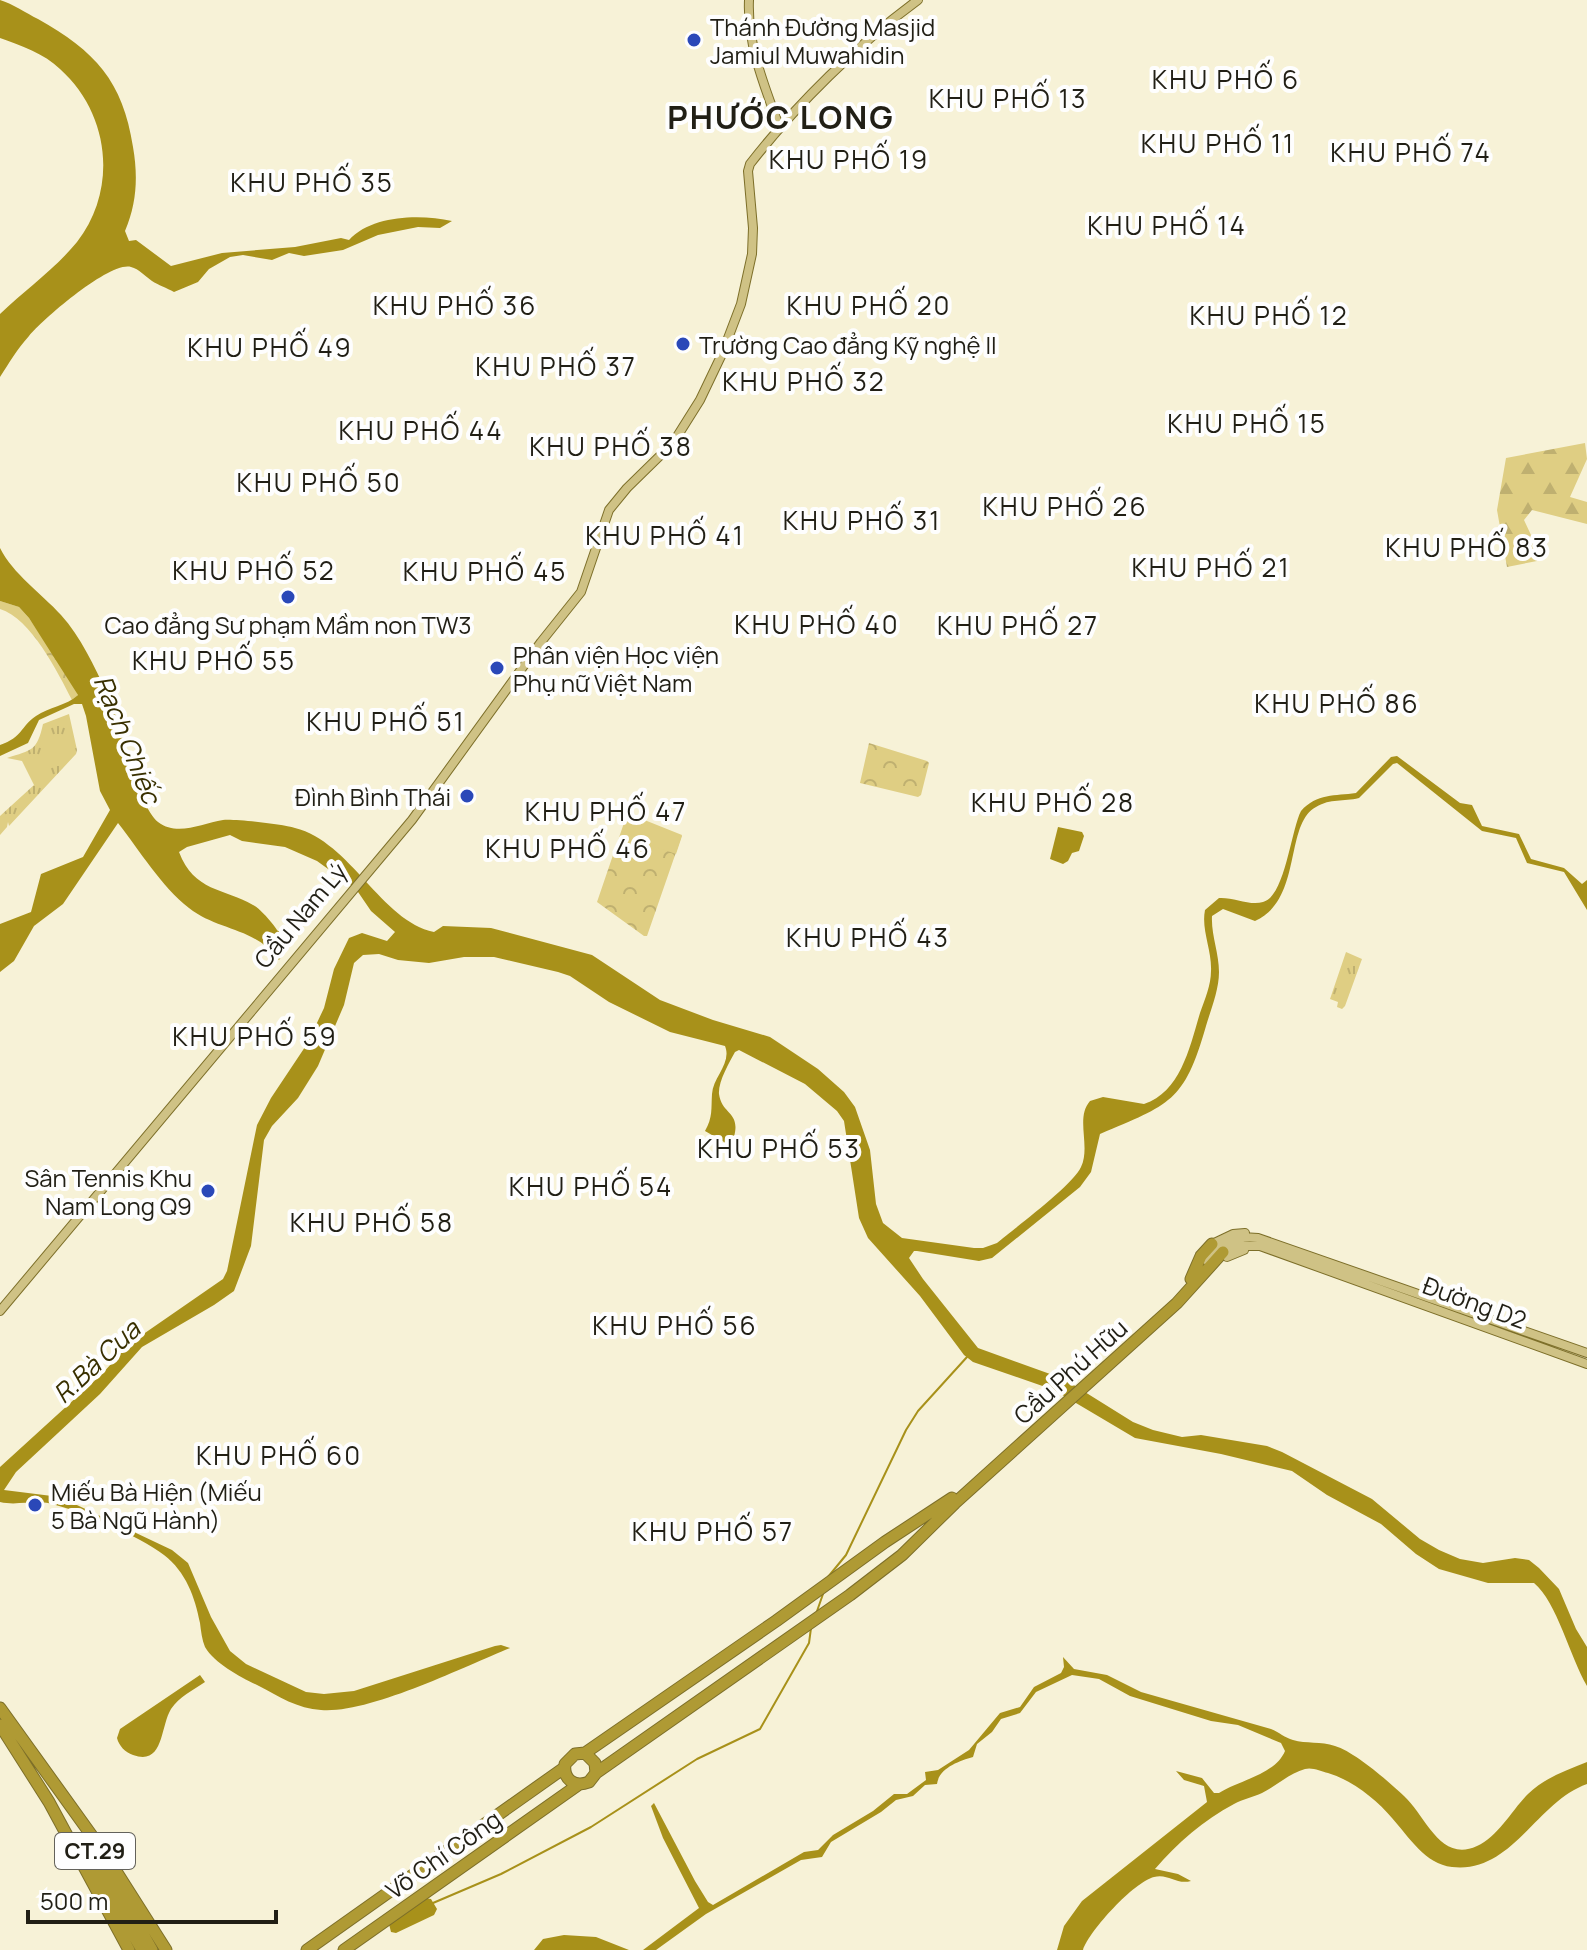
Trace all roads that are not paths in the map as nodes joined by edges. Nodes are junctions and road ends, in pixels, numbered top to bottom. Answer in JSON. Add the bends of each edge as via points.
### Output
{"nodes":[{"id":1,"x":749,"y":0,"type":"edge"},
{"id":2,"x":918,"y":0,"type":"edge"},
{"id":3,"x":779,"y":126,"type":"junction"},
{"id":4,"x":1212,"y":1244,"type":"joint"},
{"id":5,"x":51,"y":1249,"type":"junction"},
{"id":6,"x":1225,"y":1254,"type":"joint"},
{"id":7,"x":1206,"y":1260,"type":"joint"},
{"id":8,"x":1356,"y":1277,"type":"junction"},
{"id":9,"x":1193,"y":1280,"type":"junction"},
{"id":10,"x":0,"y":1304,"type":"edge"},
{"id":11,"x":0,"y":1311,"type":"edge"},
{"id":12,"x":1474,"y":1319,"type":"junction"},
{"id":13,"x":1587,"y":1352,"type":"edge"},
{"id":14,"x":1587,"y":1364,"type":"edge"},
{"id":15,"x":992,"y":1469,"type":"junction"},
{"id":16,"x":784,"y":1614,"type":"junction"},
{"id":17,"x":743,"y":1644,"type":"junction"},
{"id":18,"x":771,"y":1651,"type":"junction"},
{"id":19,"x":755,"y":1661,"type":"junction"},
{"id":20,"x":0,"y":1709,"type":"edge"},
{"id":21,"x":0,"y":1725,"type":"edge"},
{"id":22,"x":589,"y":1750,"type":"junction"},
{"id":23,"x":28,"y":1754,"type":"junction"},
{"id":24,"x":601,"y":1769,"type":"junction"},
{"id":25,"x":556,"y":1774,"type":"junction"},
{"id":26,"x":47,"y":1785,"type":"junction"},
{"id":27,"x":573,"y":1788,"type":"junction"},
{"id":28,"x":131,"y":1921,"type":"junction"},
{"id":29,"x":129,"y":1950,"type":"edge"},
{"id":30,"x":142,"y":1950,"type":"edge"},
{"id":31,"x":152,"y":1950,"type":"edge"},
{"id":32,"x":166,"y":1950,"type":"edge"},
{"id":33,"x":304,"y":1950,"type":"edge"},
{"id":34,"x":344,"y":1950,"type":"edge"},
{"id":35,"x":351,"y":1950,"type":"edge"}],
"edges":[{"from":1,"to":3,"type":"main road","via":[[751,38]]},
{"from":2,"to":3,"type":"main road","name":"Cầu Nam Lý"},
{"from":3,"to":5,"type":"main road","name":"Cầu Nam Lý","via":[[749,167],[753,228],[738,314],[703,396],[672,444],[609,510],[581,592],[435,787]]},
{"from":4,"to":8,"type":"main road","name":"Đường D2","via":[[1233,1234],[1263,1235],[1346,1265]]},
{"from":4,"to":9,"type":"highway","via":[[1201,1256]]},
{"from":5,"to":10,"type":"main road"},
{"from":5,"to":11,"type":"main road"},
{"from":6,"to":8,"type":"main road","name":"Đường D2","via":[[1238,1246],[1260,1246]]},
{"from":6,"to":9,"type":"highway"},
{"from":7,"to":8,"type":"main road","name":"Đường D2","via":[[1228,1242],[1252,1237]]},
{"from":7,"to":9,"type":"highway"},
{"from":8,"to":12,"type":"main road","name":"Đường D2"},
{"from":8,"to":12,"type":"main road","name":"Đường D2","via":[[1379,1280]]},
{"from":9,"to":15,"type":"highway","name":"Cầu Phú Hữu"},
{"from":12,"to":13,"type":"main road","name":"Đường D2","via":[[1503,1322]]},
{"from":12,"to":14,"type":"main road","name":"Đường D2"},
{"from":15,"to":16,"type":"highway"},
{"from":15,"to":18,"type":"highway","via":[[888,1567]]},
{"from":16,"to":17,"type":"highway"},
{"from":16,"to":22,"type":"main road"},
{"from":17,"to":19,"type":"highway"},
{"from":17,"to":22,"type":"highway"},
{"from":18,"to":19,"type":"highway"},
{"from":18,"to":24,"type":"main road"},
{"from":19,"to":24,"type":"highway"},
{"from":20,"to":23,"type":"highway","number":"CT.29"},
{"from":21,"to":23,"type":"highway","number":"CT.29"},
{"from":22,"to":24,"type":"highway"},
{"from":22,"to":25,"type":"highway","name":"Võ Chí Công","via":[[570,1756]]},
{"from":23,"to":26,"type":"highway"},
{"from":23,"to":26,"type":"highway","number":"CT.29"},
{"from":24,"to":27,"type":"highway","via":[[589,1782]]},
{"from":25,"to":27,"type":"highway"},
{"from":25,"to":33,"type":"highway","name":"Võ Chí Công"},
{"from":26,"to":28,"type":"highway","number":"CT.29"},
{"from":26,"to":29,"type":"highway"},
{"from":26,"to":32,"type":"highway","via":[[122,1879]]},
{"from":27,"to":34,"type":"highway","name":"Võ Chí Công"},
{"from":27,"to":35,"type":"main road","name":"Võ Chí Công","via":[[564,1800]]},
{"from":28,"to":30,"type":"highway","number":"CT.29"},
{"from":28,"to":31,"type":"highway","number":"CT.29"}]}
